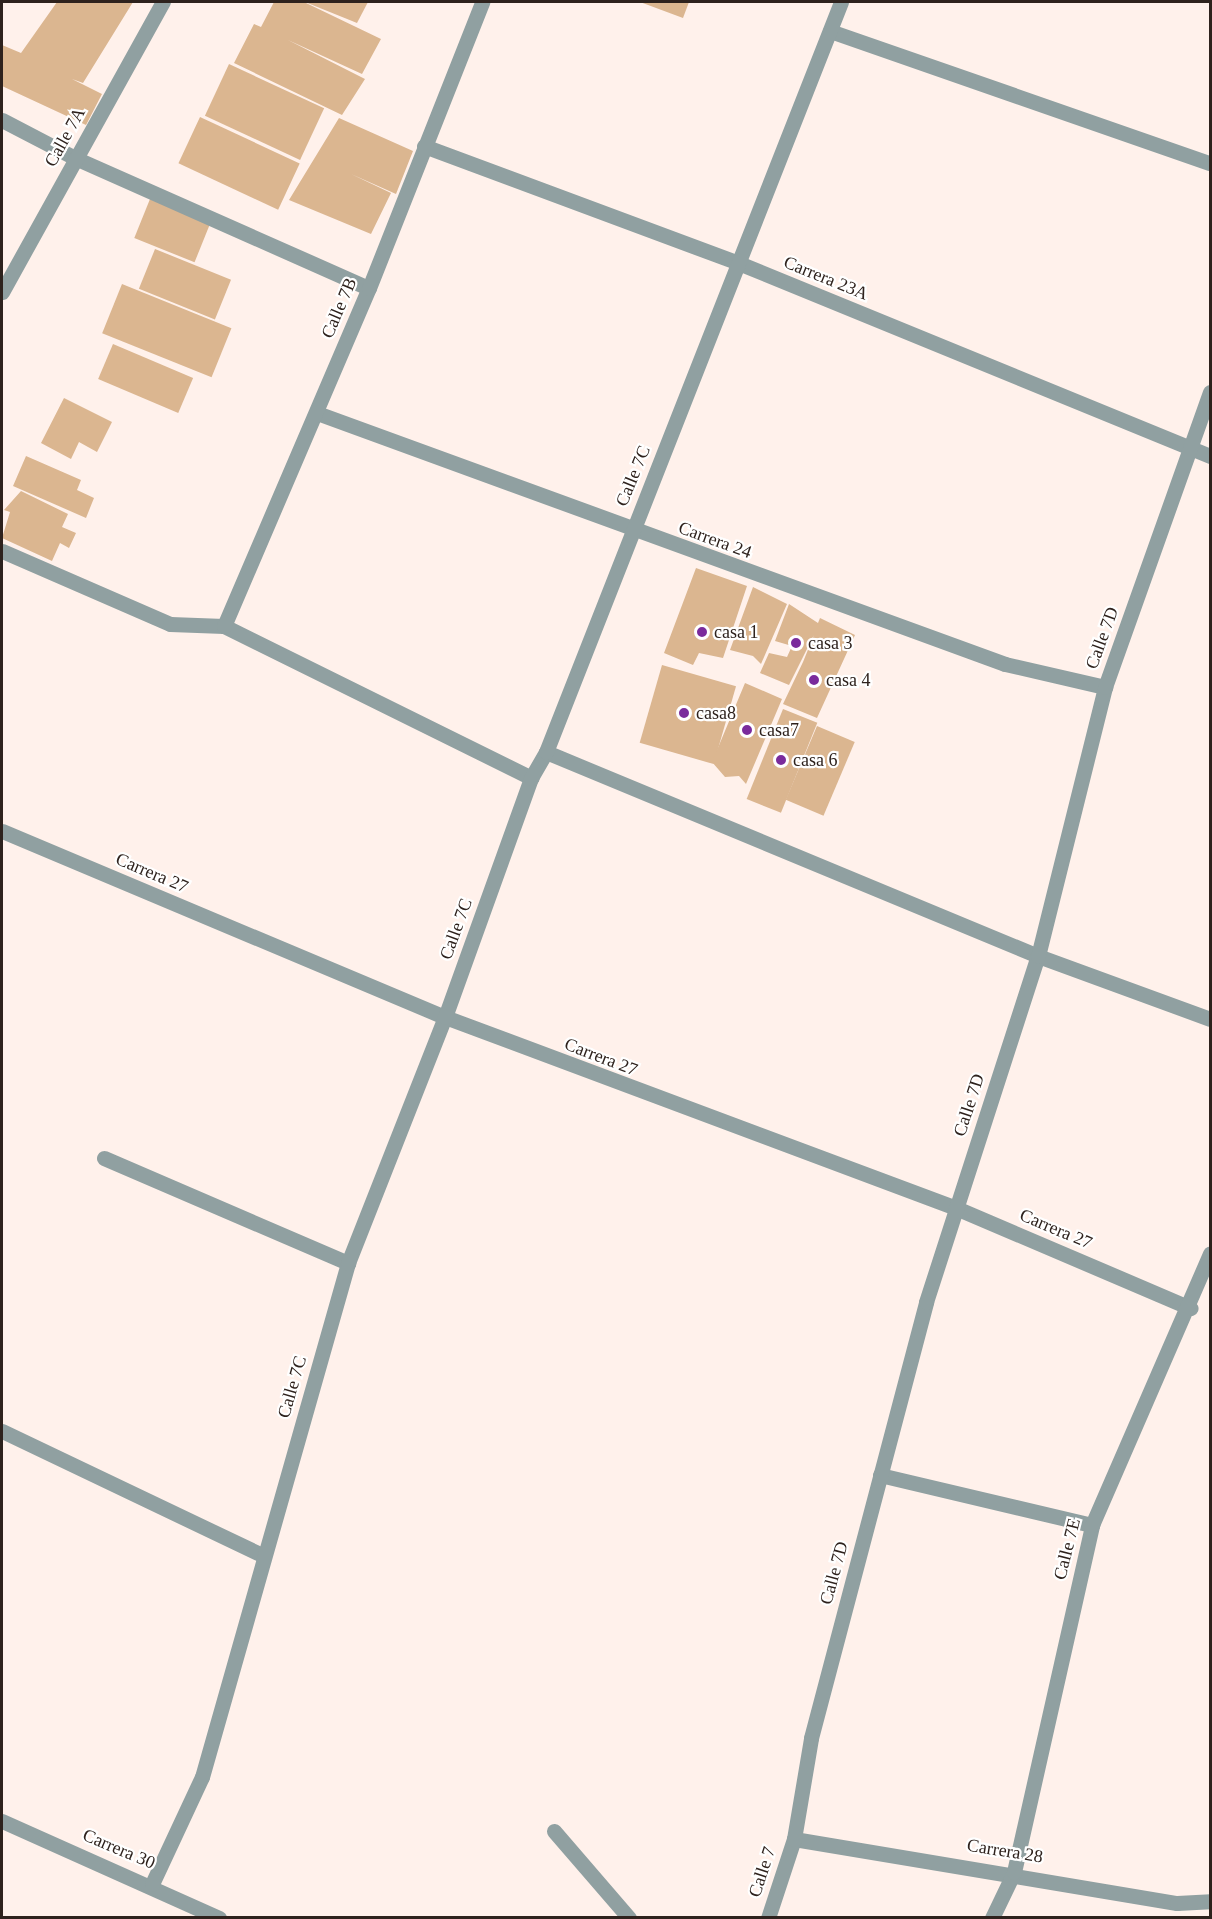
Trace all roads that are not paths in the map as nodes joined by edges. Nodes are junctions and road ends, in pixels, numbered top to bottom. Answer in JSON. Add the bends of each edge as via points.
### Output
{"nodes":[{"id":1,"x":163,"y":2,"type":"edge"},
{"id":2,"x":482,"y":2,"type":"edge"},
{"id":3,"x":841,"y":2,"type":"edge"},
{"id":4,"x":830,"y":31,"type":"junction"},
{"id":5,"x":2,"y":120,"type":"edge"},
{"id":6,"x":424,"y":146,"type":"junction"},
{"id":7,"x":75,"y":158,"type":"junction"},
{"id":8,"x":1210,"y":163,"type":"edge"},
{"id":9,"x":741,"y":264,"type":"junction"},
{"id":10,"x":369,"y":288,"type":"junction"},
{"id":11,"x":2,"y":292,"type":"edge"},
{"id":12,"x":1210,"y":392,"type":"edge"},
{"id":13,"x":317,"y":413,"type":"junction"},
{"id":14,"x":1190,"y":447,"type":"junction"},
{"id":15,"x":1210,"y":456,"type":"edge"},
{"id":16,"x":631,"y":530,"type":"junction"},
{"id":17,"x":2,"y":551,"type":"edge"},
{"id":18,"x":224,"y":626,"type":"junction"},
{"id":19,"x":1105,"y":687,"type":"junction"},
{"id":20,"x":546,"y":752,"type":"junction"},
{"id":21,"x":531,"y":778,"type":"junction"},
{"id":22,"x":2,"y":831,"type":"edge"},
{"id":23,"x":1038,"y":956,"type":"junction"},
{"id":24,"x":445,"y":1017,"type":"junction"},
{"id":25,"x":1210,"y":1019,"type":"edge"},
{"id":26,"x":104,"y":1158,"type":"dead end"},
{"id":27,"x":956,"y":1208,"type":"junction"},
{"id":28,"x":1210,"y":1253,"type":"edge"},
{"id":29,"x":348,"y":1263,"type":"junction"},
{"id":30,"x":1191,"y":1308,"type":"junction"},
{"id":31,"x":2,"y":1431,"type":"edge"},
{"id":32,"x":880,"y":1475,"type":"junction"},
{"id":33,"x":1092,"y":1525,"type":"junction"},
{"id":34,"x":264,"y":1556,"type":"junction"},
{"id":35,"x":2,"y":1821,"type":"edge"},
{"id":36,"x":554,"y":1831,"type":"dead end"},
{"id":37,"x":794,"y":1839,"type":"junction"},
{"id":38,"x":1014,"y":1872,"type":"junction"},
{"id":39,"x":152,"y":1884,"type":"junction"},
{"id":40,"x":1210,"y":1901,"type":"edge"},
{"id":41,"x":1175,"y":1910,"type":"edge"},
{"id":42,"x":219,"y":1917,"type":"edge"},
{"id":43,"x":628,"y":1917,"type":"edge"},
{"id":44,"x":768,"y":1917,"type":"edge"},
{"id":45,"x":992,"y":1917,"type":"edge"}],
"edges":[{"from":1,"to":7,"type":"street","name":"Calle 7A"},
{"from":2,"to":6,"type":"street","name":"Calle 7B"},
{"from":3,"to":4,"type":"street","name":"Calle 7C"},
{"from":4,"to":8,"type":"street"},
{"from":4,"to":9,"type":"street","name":"Calle 7C"},
{"from":5,"to":7,"type":"street"},
{"from":6,"to":9,"type":"street","name":"Carrera 23A"},
{"from":6,"to":10,"type":"street","name":"Calle 7B"},
{"from":7,"to":10,"type":"street"},
{"from":7,"to":11,"type":"street","name":"Calle 7A"},
{"from":9,"to":14,"type":"street","name":"Carrera 23A"},
{"from":9,"to":16,"type":"street","name":"Calle 7C"},
{"from":10,"to":13,"type":"street","name":"Calle 7B"},
{"from":12,"to":14,"type":"street","name":"Calle 7D"},
{"from":13,"to":16,"type":"street","name":"Carrera 24"},
{"from":13,"to":18,"type":"street","name":"Calle 7B"},
{"from":14,"to":15,"type":"street","name":"Carrera 23A"},
{"from":14,"to":19,"type":"street","name":"Calle 7D"},
{"from":16,"to":19,"type":"street","name":"Carrera 24","via":[[1005,664]]},
{"from":16,"to":20,"type":"street","name":"Calle 7C"},
{"from":17,"to":18,"type":"street","via":[[170,624]]},
{"from":18,"to":21,"type":"street"},
{"from":19,"to":23,"type":"street","name":"Calle 7D"},
{"from":20,"to":21,"type":"street","name":"Calle 7C"},
{"from":20,"to":23,"type":"street"},
{"from":21,"to":24,"type":"street","name":"Calle 7C"},
{"from":22,"to":24,"type":"street","name":"Carrera 27"},
{"from":23,"to":25,"type":"street"},
{"from":23,"to":27,"type":"street","name":"Calle 7D"},
{"from":24,"to":27,"type":"street","name":"Carrera 27"},
{"from":24,"to":29,"type":"street","name":"Calle 7C"},
{"from":26,"to":29,"type":"street"},
{"from":27,"to":30,"type":"street","name":"Carrera 27"},
{"from":27,"to":32,"type":"street","name":"Calle 7D"},
{"from":28,"to":30,"type":"street","name":"Calle 7E"},
{"from":29,"to":34,"type":"street","name":"Calle 7C"},
{"from":30,"to":33,"type":"street","name":"Calle 7E"},
{"from":31,"to":34,"type":"street"},
{"from":32,"to":33,"type":"street"},
{"from":32,"to":37,"type":"street","name":"Calle 7D","via":[[811,1738]]},
{"from":33,"to":38,"type":"street","name":"Calle 7E"},
{"from":34,"to":39,"type":"street","name":"Calle 7C","via":[[202,1777]]},
{"from":35,"to":39,"type":"street","name":"Carrera 30"},
{"from":36,"to":43,"type":"street"},
{"from":37,"to":38,"type":"street","name":"Carrera 28"},
{"from":37,"to":44,"type":"street","name":"Calle 7"},
{"from":38,"to":41,"type":"street","name":"Carrera 28"},
{"from":38,"to":45,"type":"street","name":"Calle 7E"},
{"from":39,"to":42,"type":"street","name":"Carrera 30"},
{"from":40,"to":41,"type":"street","name":"Carrera 28"}]}
